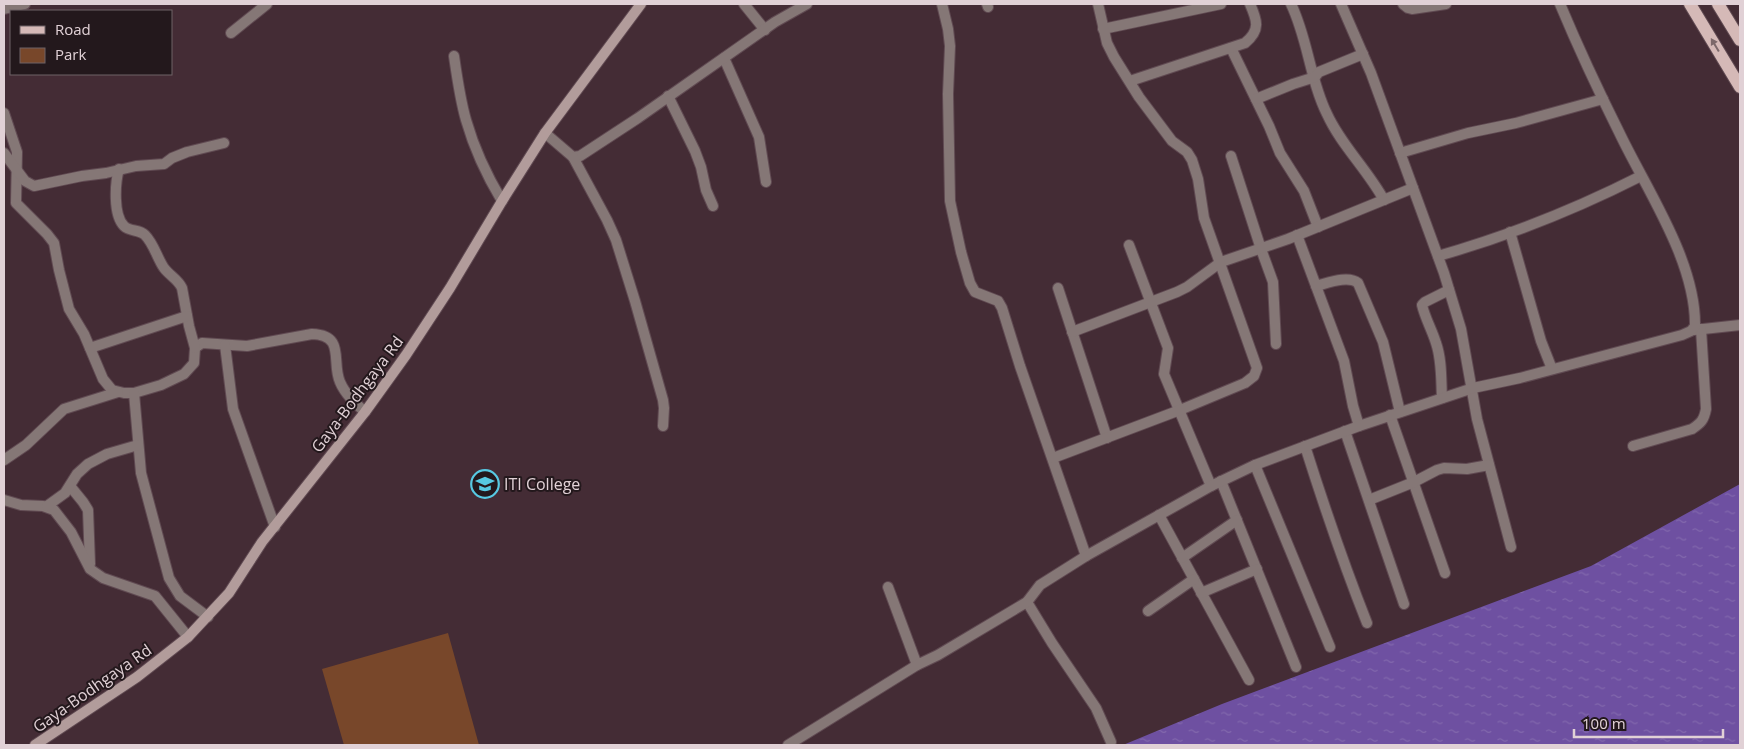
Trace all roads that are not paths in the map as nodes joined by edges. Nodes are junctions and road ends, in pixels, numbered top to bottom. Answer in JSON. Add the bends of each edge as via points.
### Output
{"nodes":[{"id":1,"x":25,"y":4,"type":"edge"},
{"id":2,"x":267,"y":4,"type":"edge"},
{"id":3,"x":641,"y":4,"type":"edge"},
{"id":4,"x":744,"y":4,"type":"edge"},
{"id":5,"x":807,"y":4,"type":"edge"},
{"id":6,"x":942,"y":4,"type":"edge"},
{"id":7,"x":1098,"y":4,"type":"edge"},
{"id":8,"x":1221,"y":4,"type":"edge"},
{"id":9,"x":1250,"y":4,"type":"edge"},
{"id":10,"x":1291,"y":4,"type":"edge"},
{"id":11,"x":1341,"y":4,"type":"edge"},
{"id":12,"x":1403,"y":4,"type":"edge"},
{"id":13,"x":1446,"y":4,"type":"edge"},
{"id":14,"x":1560,"y":4,"type":"edge"},
{"id":15,"x":1690,"y":4,"type":"edge"},
{"id":16,"x":1718,"y":4,"type":"edge"},
{"id":17,"x":633,"y":8,"type":"edge"},
{"id":18,"x":4,"y":9,"type":"edge"},
{"id":19,"x":1103,"y":29,"type":"junction"},
{"id":20,"x":765,"y":30,"type":"junction"},
{"id":21,"x":231,"y":33,"type":"dead end"},
{"id":22,"x":1740,"y":40,"type":"edge"},
{"id":23,"x":1232,"y":48,"type":"junction"},
{"id":24,"x":1363,"y":54,"type":"junction"},
{"id":25,"x":454,"y":56,"type":"dead end"},
{"id":26,"x":724,"y":58,"type":"junction"},
{"id":27,"x":1315,"y":77,"type":"junction"},
{"id":28,"x":1130,"y":81,"type":"junction"},
{"id":29,"x":1740,"y":87,"type":"edge"},
{"id":30,"x":668,"y":96,"type":"junction"},
{"id":31,"x":1256,"y":99,"type":"junction"},
{"id":32,"x":1603,"y":99,"type":"junction"},
{"id":33,"x":4,"y":113,"type":"edge"},
{"id":34,"x":545,"y":133,"type":"junction"},
{"id":35,"x":224,"y":143,"type":"dead end"},
{"id":36,"x":1400,"y":153,"type":"junction"},
{"id":37,"x":4,"y":154,"type":"edge"},
{"id":38,"x":1231,"y":156,"type":"dead end"},
{"id":39,"x":573,"y":157,"type":"junction"},
{"id":40,"x":18,"y":170,"type":"junction"},
{"id":41,"x":119,"y":170,"type":"junction"},
{"id":42,"x":1641,"y":176,"type":"junction"},
{"id":43,"x":766,"y":182,"type":"dead end"},
{"id":44,"x":1413,"y":188,"type":"junction"},
{"id":45,"x":1384,"y":200,"type":"junction"},
{"id":46,"x":502,"y":201,"type":"junction"},
{"id":47,"x":713,"y":206,"type":"dead end"},
{"id":48,"x":1318,"y":227,"type":"junction"},
{"id":49,"x":1510,"y":232,"type":"junction"},
{"id":50,"x":1297,"y":235,"type":"junction"},
{"id":51,"x":1129,"y":245,"type":"dead end"},
{"id":52,"x":1261,"y":249,"type":"junction"},
{"id":53,"x":1438,"y":256,"type":"junction"},
{"id":54,"x":1221,"y":262,"type":"junction"},
{"id":55,"x":1316,"y":286,"type":"junction"},
{"id":56,"x":1058,"y":288,"type":"dead end"},
{"id":57,"x":1449,"y":290,"type":"junction"},
{"id":58,"x":1150,"y":303,"type":"junction"},
{"id":59,"x":187,"y":316,"type":"junction"},
{"id":60,"x":1740,"y":325,"type":"edge"},
{"id":61,"x":1696,"y":330,"type":"junction"},
{"id":62,"x":1072,"y":332,"type":"junction"},
{"id":63,"x":1276,"y":344,"type":"dead end"},
{"id":64,"x":225,"y":345,"type":"junction"},
{"id":65,"x":90,"y":348,"type":"junction"},
{"id":66,"x":195,"y":348,"type":"junction"},
{"id":67,"x":1552,"y":369,"type":"junction"},
{"id":68,"x":1473,"y":388,"type":"junction"},
{"id":69,"x":118,"y":392,"type":"junction"},
{"id":70,"x":134,"y":393,"type":"junction"},
{"id":71,"x":1442,"y":398,"type":"junction"},
{"id":72,"x":1180,"y":410,"type":"junction"},
{"id":73,"x":365,"y":412,"type":"junction"},
{"id":74,"x":1395,"y":413,"type":"junction"},
{"id":75,"x":663,"y":426,"type":"dead end"},
{"id":76,"x":1359,"y":426,"type":"junction"},
{"id":77,"x":1346,"y":431,"type":"junction"},
{"id":78,"x":1107,"y":438,"type":"junction"},
{"id":79,"x":138,"y":445,"type":"junction"},
{"id":80,"x":1305,"y":446,"type":"junction"},
{"id":81,"x":1633,"y":446,"type":"dead end"},
{"id":82,"x":1053,"y":458,"type":"junction"},
{"id":83,"x":4,"y":460,"type":"edge"},
{"id":84,"x":1255,"y":465,"type":"junction"},
{"id":85,"x":1489,"y":465,"type":"junction"},
{"id":86,"x":1414,"y":482,"type":"junction"},
{"id":87,"x":1216,"y":483,"type":"junction"},
{"id":88,"x":70,"y":486,"type":"junction"},
{"id":89,"x":4,"y":500,"type":"edge"},
{"id":90,"x":1369,"y":500,"type":"junction"},
{"id":91,"x":47,"y":506,"type":"junction"},
{"id":92,"x":1160,"y":515,"type":"junction"},
{"id":93,"x":1237,"y":520,"type":"junction"},
{"id":94,"x":274,"y":527,"type":"junction"},
{"id":95,"x":1511,"y":547,"type":"dead end"},
{"id":96,"x":1086,"y":556,"type":"junction"},
{"id":97,"x":1182,"y":558,"type":"junction"},
{"id":98,"x":90,"y":569,"type":"junction"},
{"id":99,"x":1257,"y":570,"type":"junction"},
{"id":100,"x":1445,"y":573,"type":"dead end"},
{"id":101,"x":1194,"y":579,"type":"junction"},
{"id":102,"x":888,"y":587,"type":"dead end"},
{"id":103,"x":1201,"y":593,"type":"junction"},
{"id":104,"x":1027,"y":602,"type":"junction"},
{"id":105,"x":1404,"y":604,"type":"dead end"},
{"id":106,"x":1148,"y":610,"type":"dead end"},
{"id":107,"x":208,"y":617,"type":"junction"},
{"id":108,"x":1367,"y":623,"type":"dead end"},
{"id":109,"x":188,"y":637,"type":"junction"},
{"id":110,"x":1330,"y":647,"type":"dead end"},
{"id":111,"x":917,"y":665,"type":"junction"},
{"id":112,"x":1296,"y":667,"type":"dead end"},
{"id":113,"x":1249,"y":680,"type":"dead end"},
{"id":114,"x":1111,"y":742,"type":"dead end"},
{"id":115,"x":35,"y":745,"type":"edge"},
{"id":116,"x":788,"y":745,"type":"edge"}],
"edges":[{"from":1,"to":18,"type":"street"},
{"from":2,"to":21,"type":"street"},
{"from":3,"to":17,"type":"street","name":"Gaya-Bodhgaya Rd"},
{"from":4,"to":20,"type":"street"},
{"from":5,"to":20,"type":"street"},
{"from":6,"to":82,"type":"street","via":[[950,46],[950,201],[961,252],[975,292],[998,301],[1002,308]]},
{"from":7,"to":19,"type":"street"},
{"from":8,"to":19,"type":"street"},
{"from":9,"to":23,"type":"street","via":[[1256,31],[1245,42]]},
{"from":10,"to":27,"type":"street"},
{"from":11,"to":24,"type":"street"},
{"from":12,"to":13,"type":"street","via":[[1412,9]]},
{"from":14,"to":32,"type":"street"},
{"from":29,"to":15,"type":"main road","one_way":true},
{"from":16,"to":22,"type":"main road"},
{"from":17,"to":34,"type":"street","name":"Gaya-Bodhgaya Rd"},
{"from":19,"to":28,"type":"street","via":[[1109,48]]},
{"from":20,"to":26,"type":"street"},
{"from":23,"to":28,"type":"street"},
{"from":23,"to":31,"type":"street"},
{"from":24,"to":27,"type":"street","via":[[1319,72]]},
{"from":24,"to":36,"type":"street"},
{"from":25,"to":46,"type":"street","via":[[470,132]]},
{"from":26,"to":30,"type":"street"},
{"from":26,"to":43,"type":"street","via":[[759,137]]},
{"from":27,"to":31,"type":"street"},
{"from":27,"to":45,"type":"street","via":[[1321,101],[1335,129],[1374,181]]},
{"from":28,"to":54,"type":"street","via":[[1172,141],[1192,160],[1204,218]]},
{"from":30,"to":39,"type":"street","via":[[580,156]]},
{"from":30,"to":47,"type":"street","via":[[696,151]]},
{"from":31,"to":48,"type":"street","via":[[1280,153],[1304,191]]},
{"from":32,"to":36,"type":"street"},
{"from":32,"to":42,"type":"street"},
{"from":33,"to":40,"type":"street","via":[[17,152]]},
{"from":34,"to":39,"type":"street"},
{"from":34,"to":46,"type":"street","name":"Gaya-Bodhgaya Rd"},
{"from":35,"to":41,"type":"street","via":[[187,152],[164,164]]},
{"from":36,"to":44,"type":"street"},
{"from":37,"to":40,"type":"street"},
{"from":38,"to":52,"type":"street"},
{"from":39,"to":75,"type":"street","via":[[607,220],[624,265],[663,400]]},
{"from":40,"to":41,"type":"street","via":[[25,181],[34,186]]},
{"from":40,"to":65,"type":"street","via":[[16,203],[54,243],[70,309]]},
{"from":41,"to":59,"type":"street","via":[[116,200],[123,225],[140,231],[148,239],[164,268],[182,288]]},
{"from":42,"to":49,"type":"street","via":[[1580,206]]},
{"from":42,"to":61,"type":"street","via":[[1676,246],[1694,304]]},
{"from":44,"to":45,"type":"street"},
{"from":44,"to":53,"type":"street"},
{"from":45,"to":48,"type":"street"},
{"from":46,"to":73,"type":"street","name":"Gaya-Bodhgaya Rd","via":[[406,356]]},
{"from":48,"to":50,"type":"street"},
{"from":49,"to":53,"type":"street"},
{"from":49,"to":67,"type":"street"},
{"from":50,"to":52,"type":"street"},
{"from":50,"to":55,"type":"street"},
{"from":51,"to":58,"type":"street"},
{"from":52,"to":54,"type":"street"},
{"from":52,"to":63,"type":"street","via":[[1273,282]]},
{"from":53,"to":57,"type":"street"},
{"from":54,"to":58,"type":"street","via":[[1187,287]]},
{"from":54,"to":72,"type":"street","via":[[1257,373],[1245,383]]},
{"from":55,"to":74,"type":"street","via":[[1347,279],[1358,283],[1383,342]]},
{"from":55,"to":76,"type":"street","via":[[1344,361]]},
{"from":56,"to":62,"type":"street"},
{"from":57,"to":68,"type":"street"},
{"from":57,"to":71,"type":"street","via":[[1422,305],[1436,343]]},
{"from":58,"to":62,"type":"street"},
{"from":58,"to":72,"type":"street","via":[[1168,348],[1164,374]]},
{"from":59,"to":65,"type":"street"},
{"from":59,"to":66,"type":"street"},
{"from":60,"to":61,"type":"street"},
{"from":61,"to":67,"type":"street"},
{"from":61,"to":81,"type":"street","via":[[1706,409],[1704,418],[1692,429]]},
{"from":62,"to":78,"type":"street"},
{"from":64,"to":66,"type":"street","via":[[202,343]]},
{"from":64,"to":73,"type":"street","via":[[247,346],[321,334],[333,342],[338,380]]},
{"from":64,"to":94,"type":"street","via":[[233,409]]},
{"from":65,"to":69,"type":"street","via":[[104,379],[112,390]]},
{"from":66,"to":70,"type":"street","via":[[194,363],[184,374]]},
{"from":67,"to":68,"type":"street"},
{"from":68,"to":71,"type":"street"},
{"from":68,"to":85,"type":"street"},
{"from":69,"to":70,"type":"street"},
{"from":69,"to":83,"type":"street","via":[[64,409],[26,445]]},
{"from":70,"to":79,"type":"street"},
{"from":71,"to":74,"type":"street"},
{"from":72,"to":78,"type":"street"},
{"from":72,"to":87,"type":"street"},
{"from":73,"to":94,"type":"street","name":"Gaya-Bodhgaya Rd"},
{"from":74,"to":76,"type":"street"},
{"from":74,"to":86,"type":"street"},
{"from":76,"to":77,"type":"street"},
{"from":77,"to":80,"type":"street"},
{"from":77,"to":90,"type":"street"},
{"from":78,"to":82,"type":"street"},
{"from":79,"to":88,"type":"street","via":[[107,454],[88,464]]},
{"from":79,"to":107,"type":"street","via":[[140,473],[169,578],[180,596]]},
{"from":80,"to":84,"type":"street"},
{"from":80,"to":108,"type":"street"},
{"from":82,"to":96,"type":"street"},
{"from":84,"to":87,"type":"street"},
{"from":84,"to":110,"type":"street"},
{"from":85,"to":86,"type":"street","via":[[1467,469],[1444,468]]},
{"from":85,"to":95,"type":"street"},
{"from":86,"to":90,"type":"street"},
{"from":86,"to":100,"type":"street"},
{"from":87,"to":92,"type":"street"},
{"from":87,"to":93,"type":"street"},
{"from":88,"to":91,"type":"street"},
{"from":88,"to":98,"type":"street","via":[[88,510]]},
{"from":89,"to":91,"type":"street","via":[[21,505]]},
{"from":90,"to":105,"type":"street"},
{"from":91,"to":98,"type":"street","via":[[57,513],[71,532]]},
{"from":92,"to":96,"type":"street"},
{"from":92,"to":97,"type":"street"},
{"from":93,"to":97,"type":"street"},
{"from":93,"to":99,"type":"street"},
{"from":94,"to":107,"type":"street","name":"Gaya-Bodhgaya Rd","via":[[229,593]]},
{"from":96,"to":104,"type":"street","via":[[1040,585]]},
{"from":97,"to":101,"type":"street"},
{"from":98,"to":109,"type":"street","via":[[103,578],[155,596]]},
{"from":99,"to":103,"type":"street"},
{"from":99,"to":112,"type":"street"},
{"from":101,"to":103,"type":"street"},
{"from":101,"to":106,"type":"street"},
{"from":102,"to":111,"type":"street"},
{"from":103,"to":113,"type":"street"},
{"from":104,"to":111,"type":"street"},
{"from":104,"to":114,"type":"street","via":[[1096,708]]},
{"from":107,"to":109,"type":"street","name":"Gaya-Bodhgaya Rd"},
{"from":109,"to":115,"type":"street","name":"Gaya-Bodhgaya Rd","via":[[137,677]]},
{"from":111,"to":116,"type":"street"}]}
